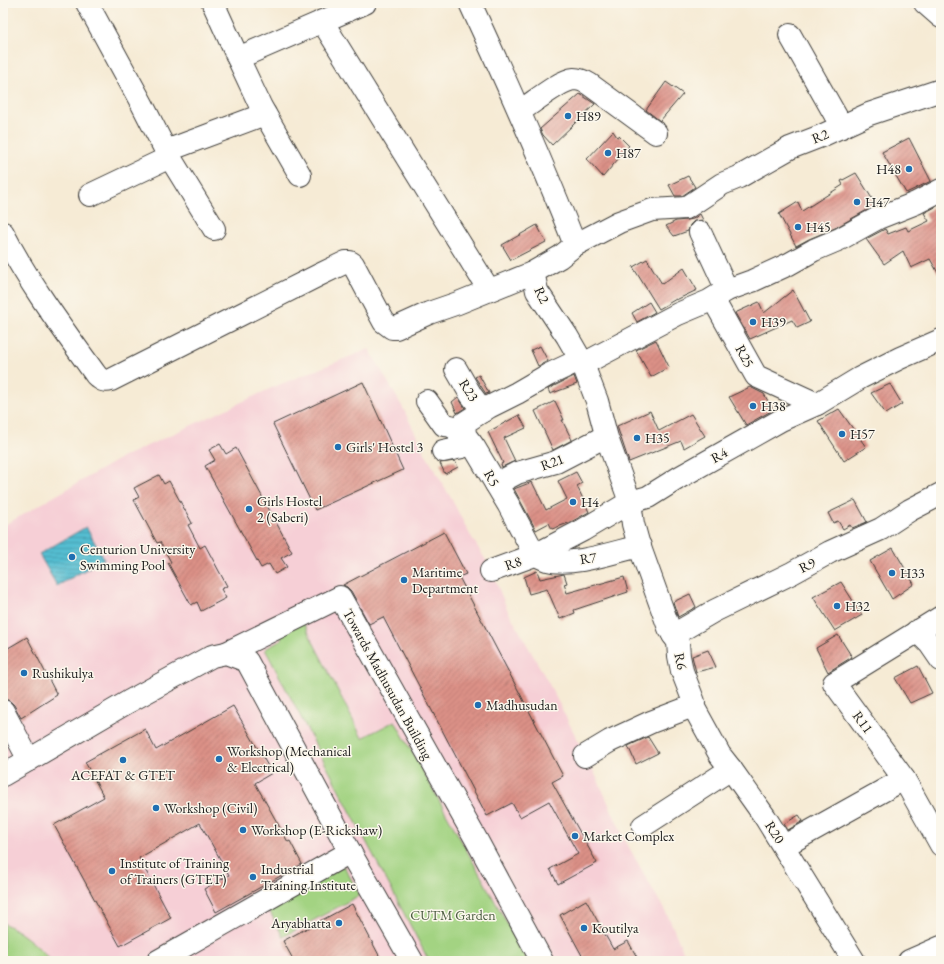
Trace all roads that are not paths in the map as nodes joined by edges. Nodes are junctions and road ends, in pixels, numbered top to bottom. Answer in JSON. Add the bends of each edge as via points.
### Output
{"nodes":[{"id":1,"x":87,"y":3,"type":"edge"},
{"id":2,"x":213,"y":3,"type":"edge"},
{"id":3,"x":365,"y":3,"type":"edge"},
{"id":4,"x":470,"y":3,"type":"edge"},
{"id":5,"x":925,"y":3,"type":"edge"},
{"id":6,"x":941,"y":17,"type":"edge"},
{"id":7,"x":322,"y":21,"type":"junction"},
{"id":8,"x":790,"y":35,"type":"dead end"},
{"id":9,"x":238,"y":58,"type":"junction"},
{"id":10,"x":941,"y":90,"type":"edge"},
{"id":11,"x":520,"y":111,"type":"junction"},
{"id":12,"x":266,"y":114,"type":"junction"},
{"id":13,"x":842,"y":127,"type":"junction"},
{"id":14,"x":656,"y":133,"type":"dead end"},
{"id":15,"x":168,"y":154,"type":"junction"},
{"id":16,"x":300,"y":175,"type":"dead end"},
{"id":17,"x":941,"y":190,"type":"edge"},
{"id":18,"x":90,"y":195,"type":"dead end"},
{"id":19,"x":214,"y":229,"type":"dead end"},
{"id":20,"x":700,"y":232,"type":"dead end"},
{"id":21,"x":3,"y":233,"type":"edge"},
{"id":22,"x":574,"y":245,"type":"junction"},
{"id":23,"x":532,"y":273,"type":"junction"},
{"id":24,"x":489,"y":290,"type":"junction"},
{"id":25,"x":720,"y":294,"type":"junction"},
{"id":26,"x":941,"y":340,"type":"edge"},
{"id":27,"x":582,"y":362,"type":"junction"},
{"id":28,"x":456,"y":369,"type":"dead end"},
{"id":29,"x":427,"y":401,"type":"dead end"},
{"id":30,"x":817,"y":404,"type":"junction"},
{"id":31,"x":483,"y":411,"type":"junction"},
{"id":32,"x":464,"y":435,"type":"junction"},
{"id":33,"x":606,"y":436,"type":"junction"},
{"id":34,"x":443,"y":452,"type":"dead end"},
{"id":35,"x":496,"y":484,"type":"junction"},
{"id":36,"x":941,"y":494,"type":"edge"},
{"id":37,"x":630,"y":502,"type":"junction"},
{"id":38,"x":640,"y":546,"type":"junction"},
{"id":39,"x":535,"y":554,"type":"junction"},
{"id":40,"x":491,"y":571,"type":"dead end"},
{"id":41,"x":941,"y":617,"type":"edge"},
{"id":42,"x":917,"y":630,"type":"junction"},
{"id":43,"x":673,"y":635,"type":"junction"},
{"id":44,"x":219,"y":655,"type":"junction"},
{"id":45,"x":941,"y":660,"type":"edge"},
{"id":46,"x":693,"y":706,"type":"junction"},
{"id":47,"x":3,"y":711,"type":"edge"},
{"id":48,"x":585,"y":756,"type":"dead end"},
{"id":49,"x":29,"y":760,"type":"junction"},
{"id":50,"x":731,"y":768,"type":"junction"},
{"id":51,"x":3,"y":775,"type":"edge"},
{"id":52,"x":904,"y":779,"type":"junction"},
{"id":53,"x":643,"y":826,"type":"dead end"},
{"id":54,"x":941,"y":845,"type":"edge"},
{"id":55,"x":784,"y":846,"type":"junction"},
{"id":56,"x":350,"y":852,"type":"junction"},
{"id":57,"x":941,"y":946,"type":"edge"},
{"id":58,"x":167,"y":959,"type":"edge"},
{"id":59,"x":412,"y":961,"type":"edge"},
{"id":60,"x":542,"y":961,"type":"edge"},
{"id":61,"x":854,"y":961,"type":"edge"},
{"id":62,"x":909,"y":961,"type":"edge"}],
"edges":[{"from":1,"to":15,"type":"street"},
{"from":2,"to":9,"type":"street"},
{"from":3,"to":7,"type":"street"},
{"from":4,"to":11,"type":"street"},
{"from":5,"to":6,"type":"street"},
{"from":7,"to":9,"type":"street"},
{"from":7,"to":24,"type":"street"},
{"from":8,"to":13,"type":"street"},
{"from":9,"to":12,"type":"street"},
{"from":10,"to":13,"type":"street","name":"R2","via":[[869,114]]},
{"from":11,"to":14,"type":"street","via":[[564,82],[582,80]]},
{"from":11,"to":22,"type":"street"},
{"from":12,"to":15,"type":"street"},
{"from":12,"to":16,"type":"street"},
{"from":13,"to":22,"type":"street","name":"R2","via":[[790,148],[722,184],[686,208],[652,210],[620,222]]},
{"from":15,"to":18,"type":"street"},
{"from":15,"to":19,"type":"street"},
{"from":17,"to":25,"type":"street","via":[[878,218],[789,264]]},
{"from":20,"to":25,"type":"street","name":"R25"},
{"from":21,"to":24,"type":"street","via":[[37,292],[96,375],[106,381],[346,262],[353,264],[384,322],[392,328]]},
{"from":22,"to":23,"type":"street","name":"R2","via":[[560,257]]},
{"from":23,"to":24,"type":"street"},
{"from":23,"to":27,"type":"street","name":"R2","via":[[536,291]]},
{"from":25,"to":27,"type":"street","via":[[589,361]]},
{"from":25,"to":30,"type":"street","name":"R25","via":[[756,376]]},
{"from":26,"to":30,"type":"street","name":"R4","via":[[860,378]]},
{"from":27,"to":31,"type":"street","via":[[571,364],[548,375]]},
{"from":27,"to":33,"type":"street","via":[[597,401]]},
{"from":28,"to":31,"type":"street","name":"R23"},
{"from":29,"to":32,"type":"street","via":[[444,425],[451,425]]},
{"from":30,"to":37,"type":"street","name":"R4","via":[[781,420],[648,497]]},
{"from":31,"to":32,"type":"street"},
{"from":32,"to":34,"type":"street"},
{"from":32,"to":35,"type":"street","name":"R5"},
{"from":33,"to":35,"type":"street","name":"R21","via":[[556,462],[518,473]]},
{"from":33,"to":37,"type":"street"},
{"from":35,"to":39,"type":"street","name":"R5"},
{"from":36,"to":43,"type":"street","name":"R9","via":[[881,529],[714,611]]},
{"from":37,"to":38,"type":"street","name":"R6"},
{"from":37,"to":39,"type":"street"},
{"from":38,"to":39,"type":"street","name":"R7","via":[[573,561],[547,560]]},
{"from":38,"to":43,"type":"street","name":"R6"},
{"from":39,"to":40,"type":"street","name":"R8"},
{"from":41,"to":42,"type":"street"},
{"from":42,"to":45,"type":"street"},
{"from":42,"to":52,"type":"street","name":"R11","via":[[834,682]]},
{"from":43,"to":46,"type":"street","name":"R6","via":[[678,642],[678,656],[694,702]]},
{"from":44,"to":49,"type":"street","via":[[128,702]]},
{"from":44,"to":56,"type":"street","via":[[247,661]]},
{"from":44,"to":60,"type":"street","name":"Towards Madhusudan Building","via":[[340,597]]},
{"from":46,"to":48,"type":"street","via":[[616,738]]},
{"from":46,"to":50,"type":"street","name":"R20","via":[[720,755]]},
{"from":47,"to":49,"type":"street"},
{"from":49,"to":51,"type":"street"},
{"from":50,"to":53,"type":"street"},
{"from":50,"to":55,"type":"street","name":"R20"},
{"from":52,"to":54,"type":"street","name":"R11"},
{"from":52,"to":55,"type":"street"},
{"from":55,"to":61,"type":"street","name":"R20"},
{"from":56,"to":58,"type":"street"},
{"from":56,"to":59,"type":"street"},
{"from":57,"to":62,"type":"street"}]}
